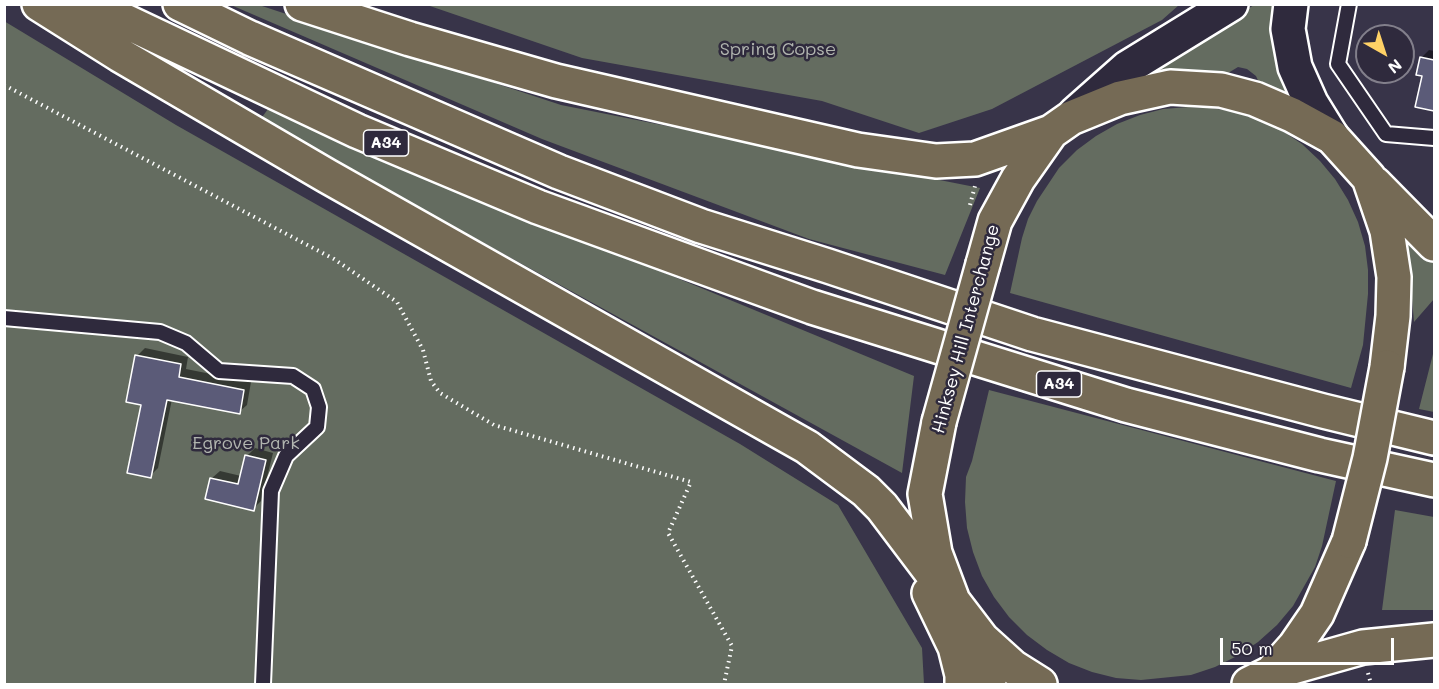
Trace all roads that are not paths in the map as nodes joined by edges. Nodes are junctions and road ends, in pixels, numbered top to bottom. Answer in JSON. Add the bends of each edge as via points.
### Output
{"nodes":[{"id":1,"x":39,"y":4,"type":"edge"},
{"id":2,"x":88,"y":4,"type":"edge"},
{"id":3,"x":180,"y":4,"type":"edge"},
{"id":4,"x":302,"y":4,"type":"edge"},
{"id":5,"x":1231,"y":4,"type":"edge"},
{"id":6,"x":1291,"y":4,"type":"edge"},
{"id":7,"x":1349,"y":4,"type":"edge"},
{"id":8,"x":1061,"y":125,"type":"junction"},
{"id":9,"x":1332,"y":137,"type":"junction"},
{"id":10,"x":1434,"y":138,"type":"edge"},
{"id":11,"x":1369,"y":178,"type":"junction"},
{"id":12,"x":1434,"y":244,"type":"edge"},
{"id":13,"x":4,"y":318,"type":"edge"},
{"id":14,"x":1434,"y":438,"type":"edge"},
{"id":15,"x":1434,"y":480,"type":"edge"},
{"id":16,"x":908,"y":541,"type":"junction"},
{"id":17,"x":953,"y":601,"type":"junction"},
{"id":18,"x":982,"y":639,"type":"junction"},
{"id":19,"x":1434,"y":640,"type":"edge"},
{"id":20,"x":1260,"y":679,"type":"edge"},
{"id":21,"x":263,"y":684,"type":"edge"},
{"id":22,"x":962,"y":684,"type":"edge"},
{"id":23,"x":989,"y":684,"type":"edge"},
{"id":24,"x":1040,"y":684,"type":"edge"}],
"edges":[{"from":1,"to":16,"type":"highway","via":[[327,176],[807,447],[866,491]]},
{"from":2,"to":15,"type":"highway","number":"A34","via":[[357,131],[538,207],[757,288],[1126,405]]},
{"from":3,"to":14,"type":"highway","number":"A34","via":[[559,172],[701,226],[1032,334]]},
{"from":4,"to":8,"type":"highway","via":[[556,81],[858,150],[936,161],[975,159]]},
{"from":5,"to":8,"type":"street","via":[[1127,68]]},
{"from":6,"to":9,"type":"street","via":[[1288,29],[1295,67]]},
{"from":7,"to":10,"type":"lane","via":[[1338,64],[1386,134]]},
{"from":8,"to":9,"type":"highway","via":[[1120,98],[1170,87],[1221,90],[1255,99]]},
{"from":8,"to":17,"type":"highway","name":"Hinksey Hill Interchange","bridge":true,"via":[[1018,179],[995,221],[939,422],[925,494],[935,553]]},
{"from":9,"to":11,"type":"highway"},
{"from":11,"to":12,"type":"highway"},
{"from":11,"to":20,"type":"highway","bridge":true,"via":[[1387,231],[1394,277],[1387,367],[1370,458],[1349,541],[1317,614],[1295,646]]},
{"from":13,"to":21,"type":"lane","via":[[160,332],[186,343],[219,371],[293,376],[313,389],[319,407],[317,427],[286,456],[271,492]]},
{"from":16,"to":17,"type":"highway"},
{"from":16,"to":22,"type":"highway","via":[[955,647]]},
{"from":17,"to":18,"type":"highway","name":"Hinksey Hill Interchange"},
{"from":18,"to":23,"type":"highway"},
{"from":18,"to":24,"type":"highway","name":"Hinksey Hill Interchange"},
{"from":19,"to":20,"type":"highway","via":[[1363,647]]}]}
